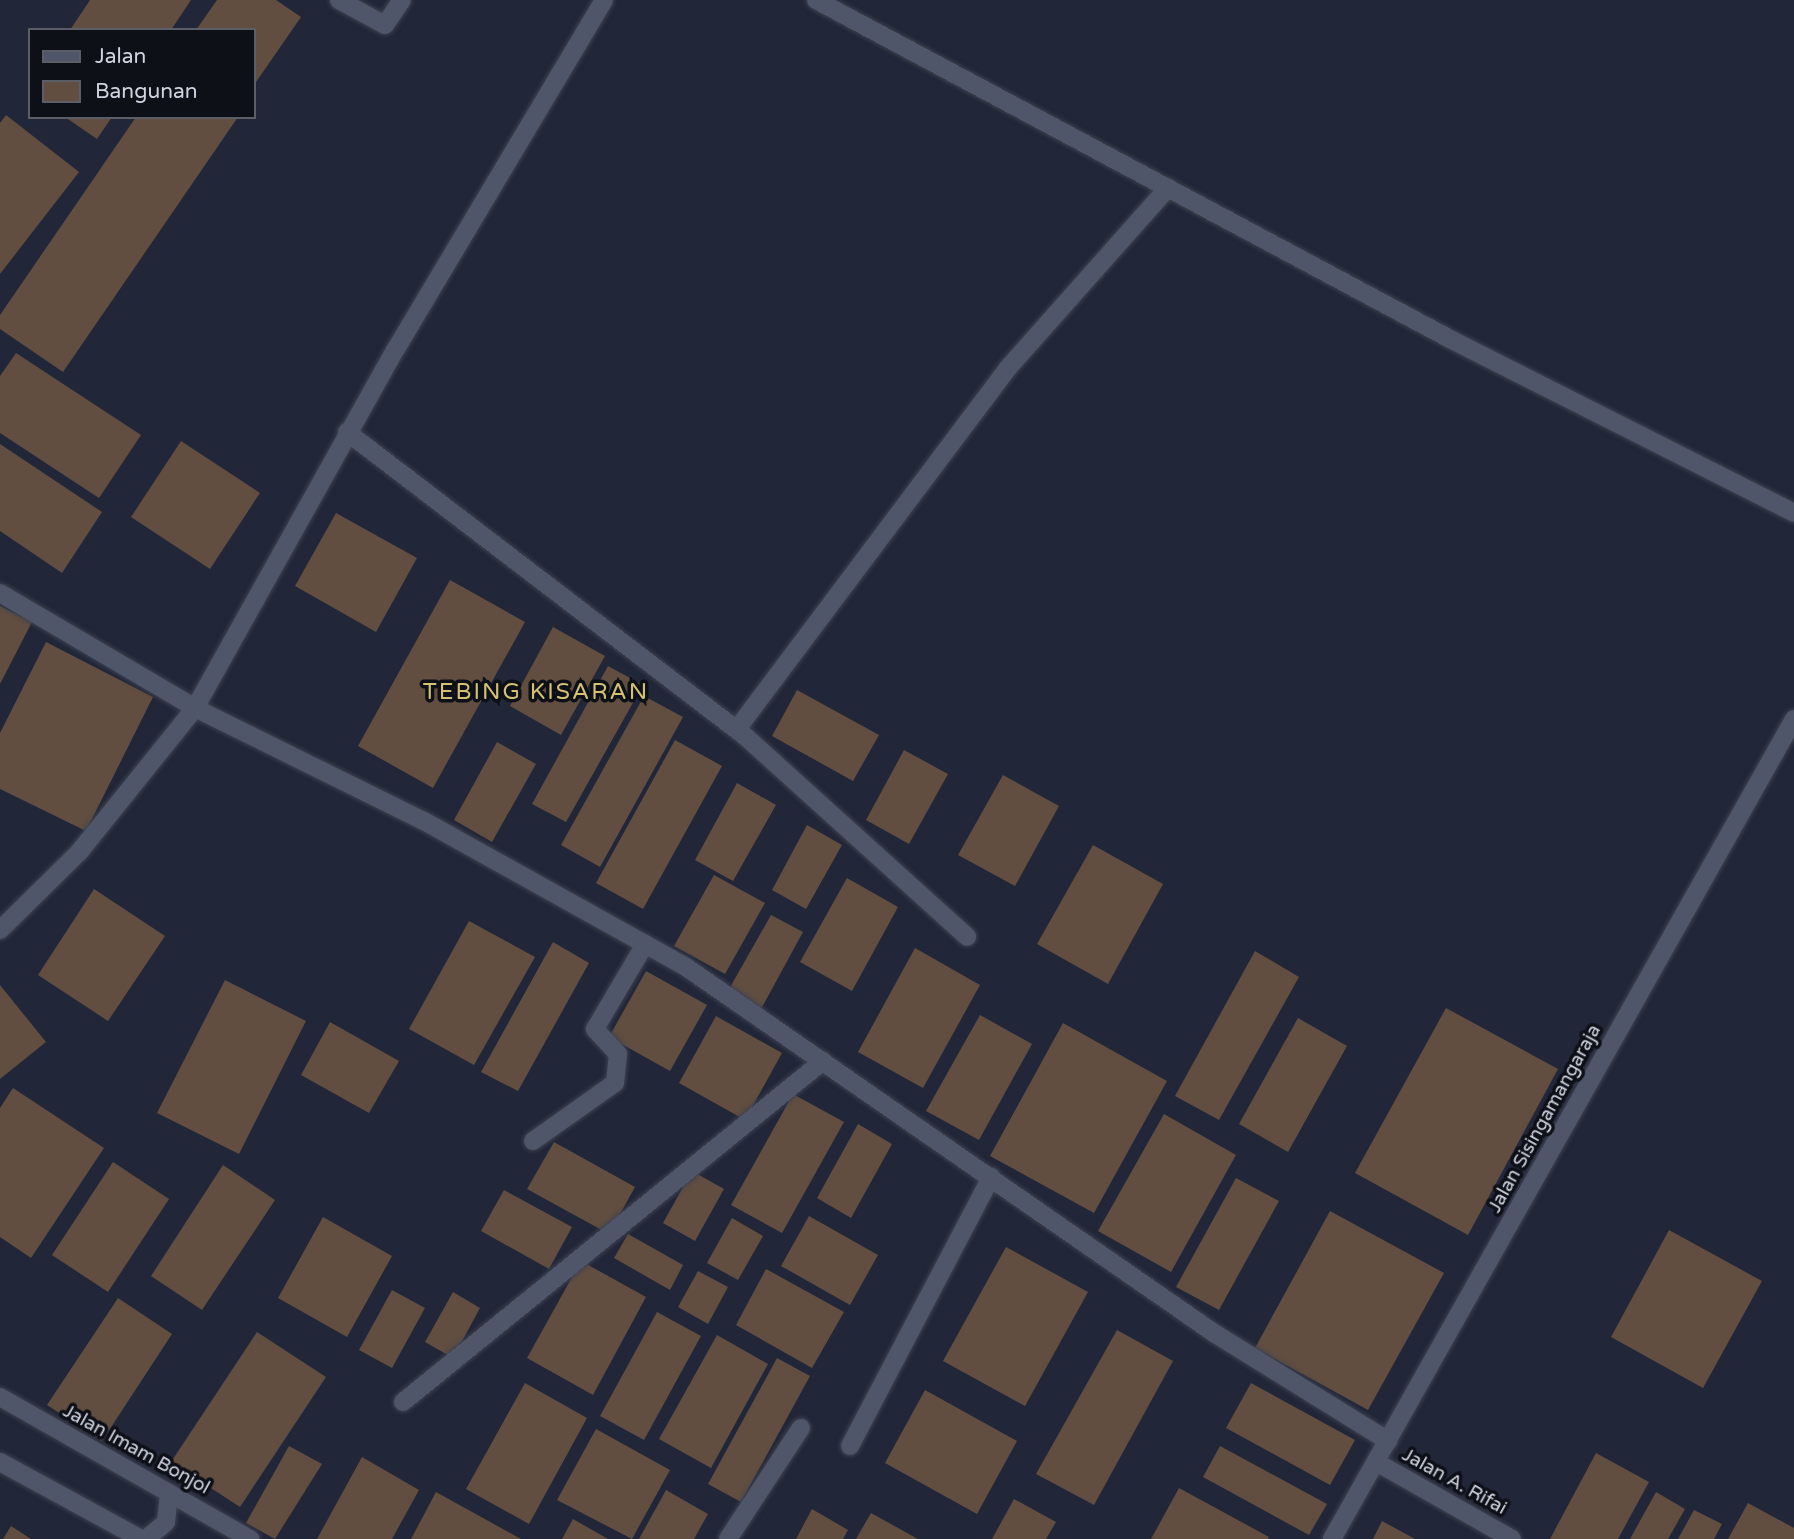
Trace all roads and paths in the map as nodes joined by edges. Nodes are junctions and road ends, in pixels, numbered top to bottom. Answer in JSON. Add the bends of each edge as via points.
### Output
{"nodes":[{"id":1,"x":339,"y":0,"type":"edge"},
{"id":2,"x":402,"y":0,"type":"edge"},
{"id":3,"x":604,"y":0,"type":"edge"},
{"id":4,"x":816,"y":0,"type":"edge"},
{"id":5,"x":1168,"y":188,"type":"junction"},
{"id":6,"x":347,"y":432,"type":"junction"},
{"id":7,"x":1794,"y":513,"type":"edge"},
{"id":8,"x":0,"y":593,"type":"edge"},
{"id":9,"x":195,"y":708,"type":"junction"},
{"id":10,"x":1794,"y":719,"type":"edge"},
{"id":11,"x":737,"y":729,"type":"junction"},
{"id":12,"x":0,"y":930,"type":"edge"},
{"id":13,"x":967,"y":937,"type":"dead end"},
{"id":14,"x":645,"y":944,"type":"junction"},
{"id":15,"x":823,"y":1061,"type":"junction"},
{"id":16,"x":533,"y":1141,"type":"dead end"},
{"id":17,"x":991,"y":1177,"type":"junction"},
{"id":18,"x":0,"y":1397,"type":"edge"},
{"id":19,"x":403,"y":1402,"type":"dead end"},
{"id":20,"x":801,"y":1428,"type":"dead end"},
{"id":21,"x":1388,"y":1441,"type":"junction"},
{"id":22,"x":850,"y":1446,"type":"dead end"},
{"id":23,"x":0,"y":1462,"type":"edge"},
{"id":24,"x":1376,"y":1462,"type":"junction"},
{"id":25,"x":169,"y":1493,"type":"junction"},
{"id":26,"x":141,"y":1539,"type":"edge"},
{"id":27,"x":146,"y":1539,"type":"edge"},
{"id":28,"x":250,"y":1539,"type":"edge"},
{"id":29,"x":728,"y":1539,"type":"edge"},
{"id":30,"x":1332,"y":1539,"type":"edge"},
{"id":31,"x":1512,"y":1539,"type":"edge"}],
"edges":[{"from":1,"to":2,"type":"street","via":[[385,25]]},
{"from":3,"to":6,"type":"street"},
{"from":4,"to":5,"type":"street"},
{"from":5,"to":7,"type":"street"},
{"from":5,"to":11,"type":"street","via":[[1008,368]]},
{"from":6,"to":9,"type":"street"},
{"from":6,"to":11,"type":"street"},
{"from":8,"to":9,"type":"street"},
{"from":9,"to":12,"type":"street","via":[[80,851]]},
{"from":9,"to":14,"type":"street","via":[[424,821]]},
{"from":10,"to":21,"type":"street","name":"Jalan Sisingamangaraja"},
{"from":11,"to":13,"type":"street"},
{"from":14,"to":15,"type":"street"},
{"from":14,"to":16,"type":"street","via":[[595,1029],[618,1054],[620,1074]]},
{"from":15,"to":17,"type":"street"},
{"from":15,"to":19,"type":"street"},
{"from":17,"to":21,"type":"street","via":[[1214,1333]]},
{"from":17,"to":22,"type":"street"},
{"from":18,"to":25,"type":"street","name":"Jalan Imam Bonjol"},
{"from":20,"to":29,"type":"street"},
{"from":21,"to":24,"type":"street","name":"Jalan Sisingamangaraja"},
{"from":23,"to":26,"type":"street"},
{"from":24,"to":30,"type":"street","name":"Jalan Sisingamangaraja"},
{"from":24,"to":31,"type":"street","name":"Jalan A. Rifai"},
{"from":25,"to":27,"type":"street","via":[[166,1522]]},
{"from":25,"to":28,"type":"street","name":"Jalan Imam Bonjol"}]}
